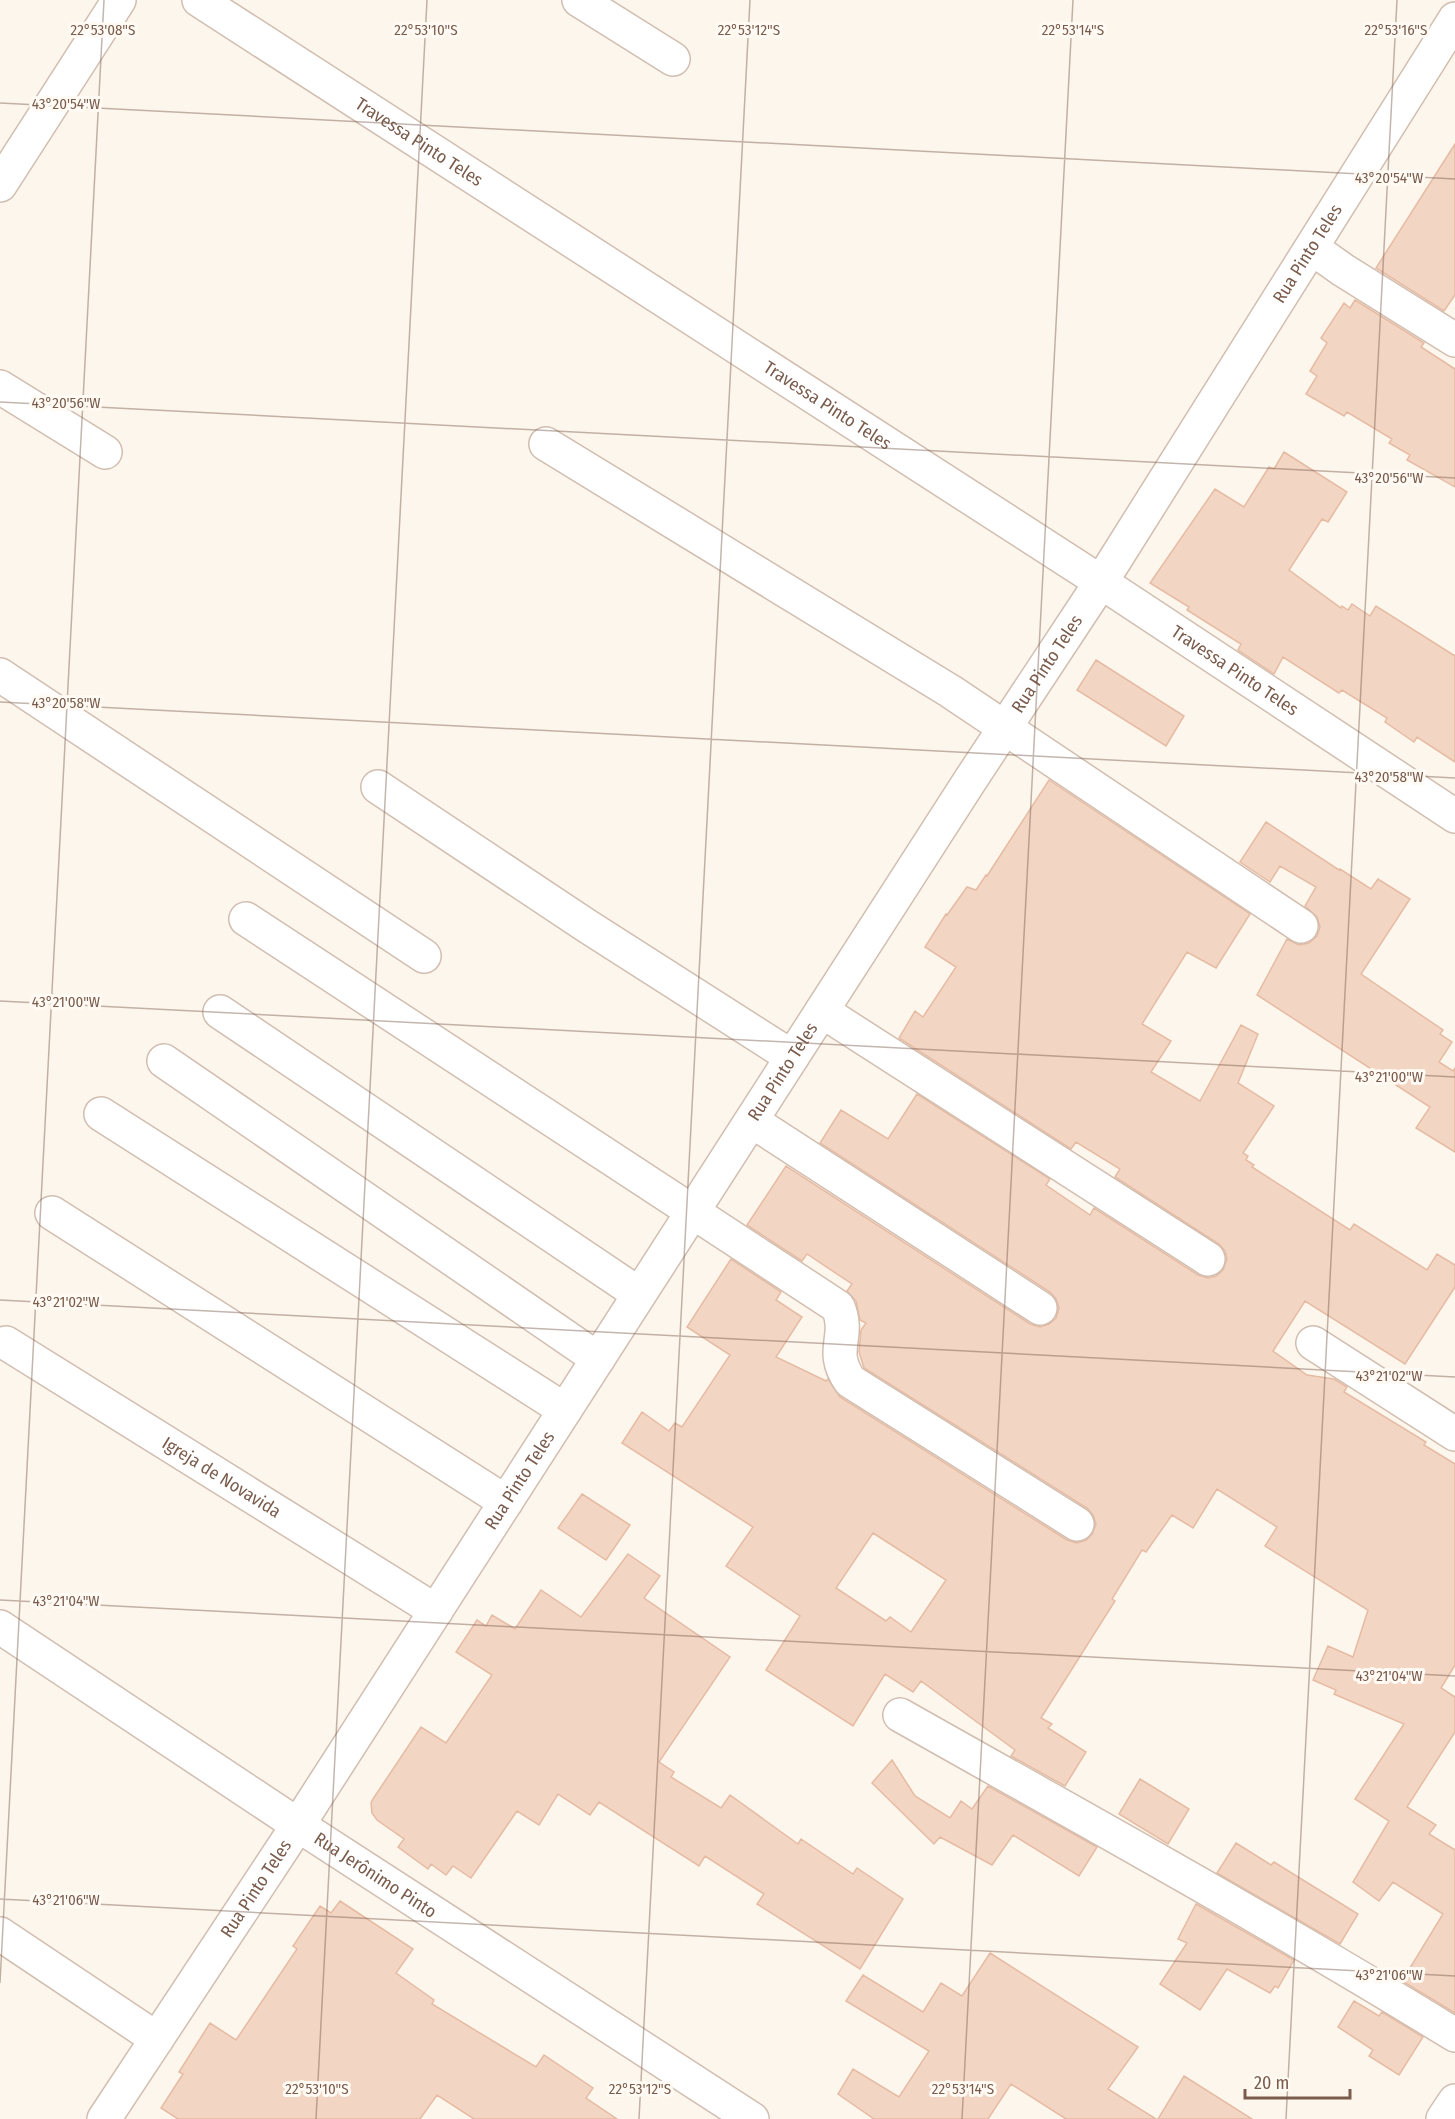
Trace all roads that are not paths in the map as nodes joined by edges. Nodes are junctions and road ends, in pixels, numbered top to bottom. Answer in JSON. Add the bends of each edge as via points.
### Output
{"nodes":[{"id":1,"x":119,"y":0,"type":"edge"},
{"id":2,"x":199,"y":0,"type":"edge"},
{"id":3,"x":579,"y":0,"type":"edge"},
{"id":4,"x":1455,"y":19,"type":"edge"},
{"id":5,"x":673,"y":58,"type":"dead end"},
{"id":6,"x":0,"y":185,"type":"edge"},
{"id":7,"x":1312,"y":248,"type":"junction"},
{"id":8,"x":1455,"y":340,"type":"edge"},
{"id":9,"x":0,"y":387,"type":"edge"},
{"id":10,"x":546,"y":444,"type":"dead end"},
{"id":11,"x":105,"y":453,"type":"dead end"},
{"id":12,"x":1101,"y":582,"type":"junction"},
{"id":13,"x":0,"y":675,"type":"edge"},
{"id":14,"x":1005,"y":727,"type":"junction"},
{"id":15,"x":378,"y":787,"type":"dead end"},
{"id":16,"x":1455,"y":816,"type":"edge"},
{"id":17,"x":246,"y":919,"type":"dead end"},
{"id":18,"x":1301,"y":926,"type":"dead end"},
{"id":19,"x":424,"y":956,"type":"dead end"},
{"id":20,"x":822,"y":1011,"type":"junction"},
{"id":21,"x":220,"y":1012,"type":"dead end"},
{"id":22,"x":792,"y":1057,"type":"junction"},
{"id":23,"x":164,"y":1061,"type":"dead end"},
{"id":24,"x":101,"y":1114,"type":"dead end"},
{"id":25,"x":752,"y":1121,"type":"junction"},
{"id":26,"x":693,"y":1210,"type":"junction"},
{"id":27,"x":52,"y":1213,"type":"dead end"},
{"id":28,"x":1208,"y":1259,"type":"dead end"},
{"id":29,"x":639,"y":1294,"type":"junction"},
{"id":30,"x":1040,"y":1308,"type":"dead end"},
{"id":31,"x":6,"y":1342,"type":"dead end"},
{"id":32,"x":1313,"y":1343,"type":"dead end"},
{"id":33,"x":598,"y":1359,"type":"junction"},
{"id":34,"x":565,"y":1410,"type":"junction"},
{"id":35,"x":1455,"y":1434,"type":"edge"},
{"id":36,"x":506,"y":1502,"type":"junction"},
{"id":37,"x":1077,"y":1524,"type":"dead end"},
{"id":38,"x":436,"y":1611,"type":"junction"},
{"id":39,"x":0,"y":1627,"type":"edge"},
{"id":40,"x":900,"y":1716,"type":"dead end"},
{"id":41,"x":298,"y":1825,"type":"junction"},
{"id":42,"x":0,"y":1934,"type":"edge"},
{"id":43,"x":1455,"y":2035,"type":"edge"},
{"id":44,"x":157,"y":2039,"type":"junction"},
{"id":45,"x":1455,"y":2101,"type":"edge"},
{"id":46,"x":104,"y":2119,"type":"edge"},
{"id":47,"x":752,"y":2119,"type":"edge"},
{"id":48,"x":1443,"y":2119,"type":"edge"}],
"edges":[{"from":1,"to":6,"type":"street"},
{"from":2,"to":12,"type":"street","name":"Travessa Pinto Teles"},
{"from":3,"to":5,"type":"street"},
{"from":4,"to":7,"type":"street","name":"Rua Pinto Teles"},
{"from":7,"to":8,"type":"street"},
{"from":7,"to":12,"type":"street","name":"Rua Pinto Teles"},
{"from":9,"to":11,"type":"street"},
{"from":10,"to":14,"type":"street"},
{"from":12,"to":14,"type":"street","name":"Rua Pinto Teles"},
{"from":12,"to":16,"type":"street","name":"Travessa Pinto Teles"},
{"from":13,"to":19,"type":"street"},
{"from":14,"to":18,"type":"street"},
{"from":14,"to":20,"type":"street","name":"Rua Pinto Teles"},
{"from":15,"to":22,"type":"street"},
{"from":17,"to":26,"type":"street"},
{"from":20,"to":22,"type":"street","name":"Rua Pinto Teles"},
{"from":20,"to":28,"type":"street"},
{"from":21,"to":29,"type":"street"},
{"from":22,"to":25,"type":"street","name":"Rua Pinto Teles"},
{"from":23,"to":33,"type":"street"},
{"from":24,"to":34,"type":"street"},
{"from":25,"to":26,"type":"street","name":"Rua Pinto Teles"},
{"from":25,"to":30,"type":"street"},
{"from":26,"to":29,"type":"street","name":"Rua Pinto Teles"},
{"from":26,"to":37,"type":"street","via":[[838,1307],[844,1329],[839,1357],[850,1381]]},
{"from":27,"to":36,"type":"street"},
{"from":29,"to":33,"type":"street","name":"Rua Pinto Teles"},
{"from":31,"to":38,"type":"street","name":"Igreja de Novavida"},
{"from":32,"to":35,"type":"street"},
{"from":33,"to":34,"type":"street","name":"Rua Pinto Teles"},
{"from":34,"to":36,"type":"street","name":"Rua Pinto Teles"},
{"from":36,"to":38,"type":"street","name":"Rua Pinto Teles"},
{"from":38,"to":41,"type":"street","name":"Rua Pinto Teles"},
{"from":39,"to":41,"type":"street","name":"Rua Jerônimo Pinto"},
{"from":40,"to":43,"type":"street"},
{"from":41,"to":44,"type":"street","name":"Rua Pinto Teles"},
{"from":41,"to":47,"type":"street","name":"Rua Jerônimo Pinto"},
{"from":42,"to":44,"type":"street"},
{"from":44,"to":46,"type":"street","name":"Rua Pinto Teles"},
{"from":45,"to":48,"type":"street"}]}
